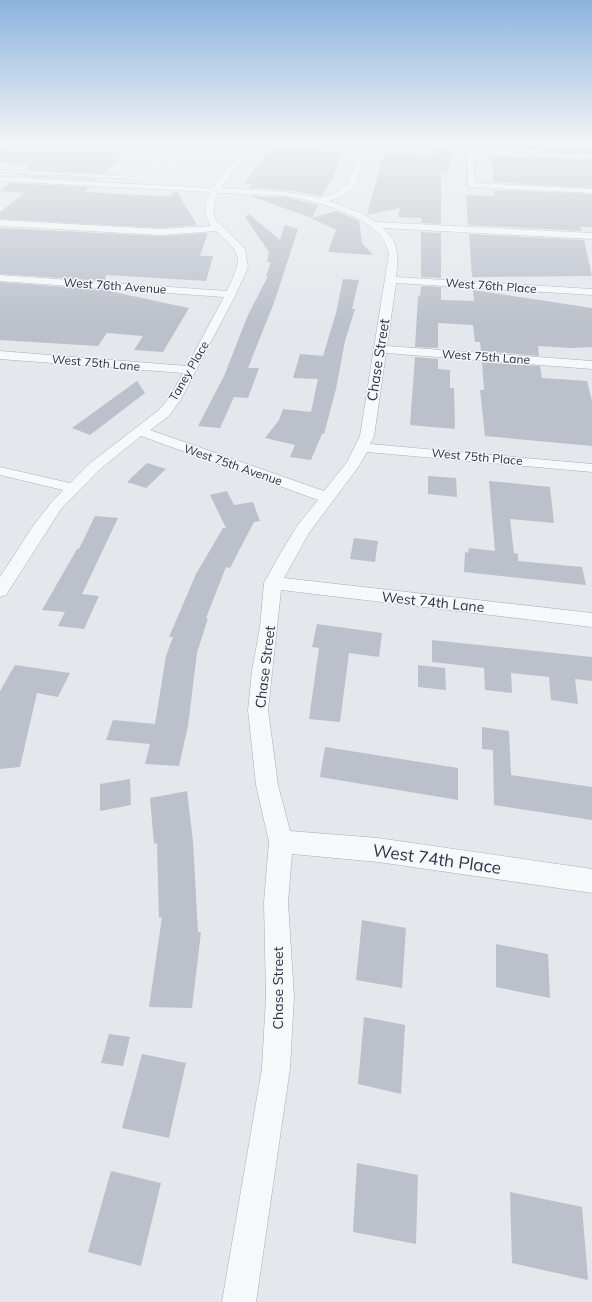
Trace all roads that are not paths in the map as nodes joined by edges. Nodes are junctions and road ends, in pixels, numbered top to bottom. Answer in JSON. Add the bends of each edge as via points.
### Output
{"nodes":[{"id":1,"x":210,"y":203,"type":"edge"},
{"id":2,"x":326,"y":203,"type":"edge"},
{"id":3,"x":0,"y":223,"type":"edge"},
{"id":4,"x":374,"y":225,"type":"junction"},
{"id":5,"x":219,"y":228,"type":"junction"},
{"id":6,"x":592,"y":236,"type":"edge"},
{"id":7,"x":0,"y":278,"type":"edge"},
{"id":8,"x":391,"y":280,"type":"junction"},
{"id":9,"x":592,"y":292,"type":"edge"},
{"id":10,"x":231,"y":294,"type":"junction"},
{"id":11,"x":380,"y":349,"type":"junction"},
{"id":12,"x":0,"y":355,"type":"edge"},
{"id":13,"x":592,"y":365,"type":"edge"},
{"id":14,"x":191,"y":370,"type":"junction"},
{"id":15,"x":139,"y":431,"type":"junction"},
{"id":16,"x":362,"y":447,"type":"junction"},
{"id":17,"x":592,"y":468,"type":"edge"},
{"id":18,"x":0,"y":471,"type":"edge"},
{"id":19,"x":72,"y":488,"type":"junction"},
{"id":20,"x":328,"y":498,"type":"junction"},
{"id":21,"x":273,"y":583,"type":"junction"},
{"id":22,"x":0,"y":591,"type":"edge"},
{"id":23,"x":592,"y":620,"type":"edge"},
{"id":24,"x":282,"y":842,"type":"junction"},
{"id":25,"x":592,"y":881,"type":"edge"},
{"id":26,"x":239,"y":1302,"type":"edge"}],
"edges":[{"from":1,"to":5,"type":"street","name":"Taney Place","via":[[211,220]]},
{"from":2,"to":4,"type":"street","name":"Chase Street"},
{"from":3,"to":5,"type":"street","via":[[160,232]]},
{"from":4,"to":6,"type":"street"},
{"from":4,"to":8,"type":"street","name":"Chase Street","via":[[384,234],[394,253]]},
{"from":5,"to":10,"type":"street","name":"Taney Place","via":[[231,237],[240,248],[243,257],[244,267]]},
{"from":7,"to":10,"type":"street","name":"West 76th Avenue"},
{"from":8,"to":9,"type":"street","name":"West 76th Place"},
{"from":8,"to":11,"type":"street","name":"Chase Street"},
{"from":10,"to":14,"type":"street","name":"Taney Place"},
{"from":11,"to":13,"type":"street","name":"West 75th Lane"},
{"from":11,"to":16,"type":"street","name":"Chase Street","via":[[367,436]]},
{"from":12,"to":14,"type":"street","name":"West 75th Lane"},
{"from":14,"to":15,"type":"street","name":"Taney Place","via":[[164,413]]},
{"from":15,"to":19,"type":"street","name":"Taney Place"},
{"from":15,"to":20,"type":"street","name":"West 75th Avenue"},
{"from":16,"to":17,"type":"street","name":"West 75th Place"},
{"from":16,"to":20,"type":"street","name":"Chase Street","via":[[354,463]]},
{"from":18,"to":19,"type":"street"},
{"from":19,"to":22,"type":"street","name":"Taney Place","via":[[39,530]]},
{"from":20,"to":21,"type":"street","name":"Chase Street","via":[[299,536]]},
{"from":21,"to":23,"type":"street","name":"West 74th Lane"},
{"from":21,"to":24,"type":"street","name":"Chase Street","via":[[258,710],[267,785]]},
{"from":24,"to":25,"type":"street","name":"West 74th Place","via":[[378,850]]},
{"from":24,"to":26,"type":"street","name":"Chase Street","via":[[276,902],[280,997],[276,1068]]}]}
